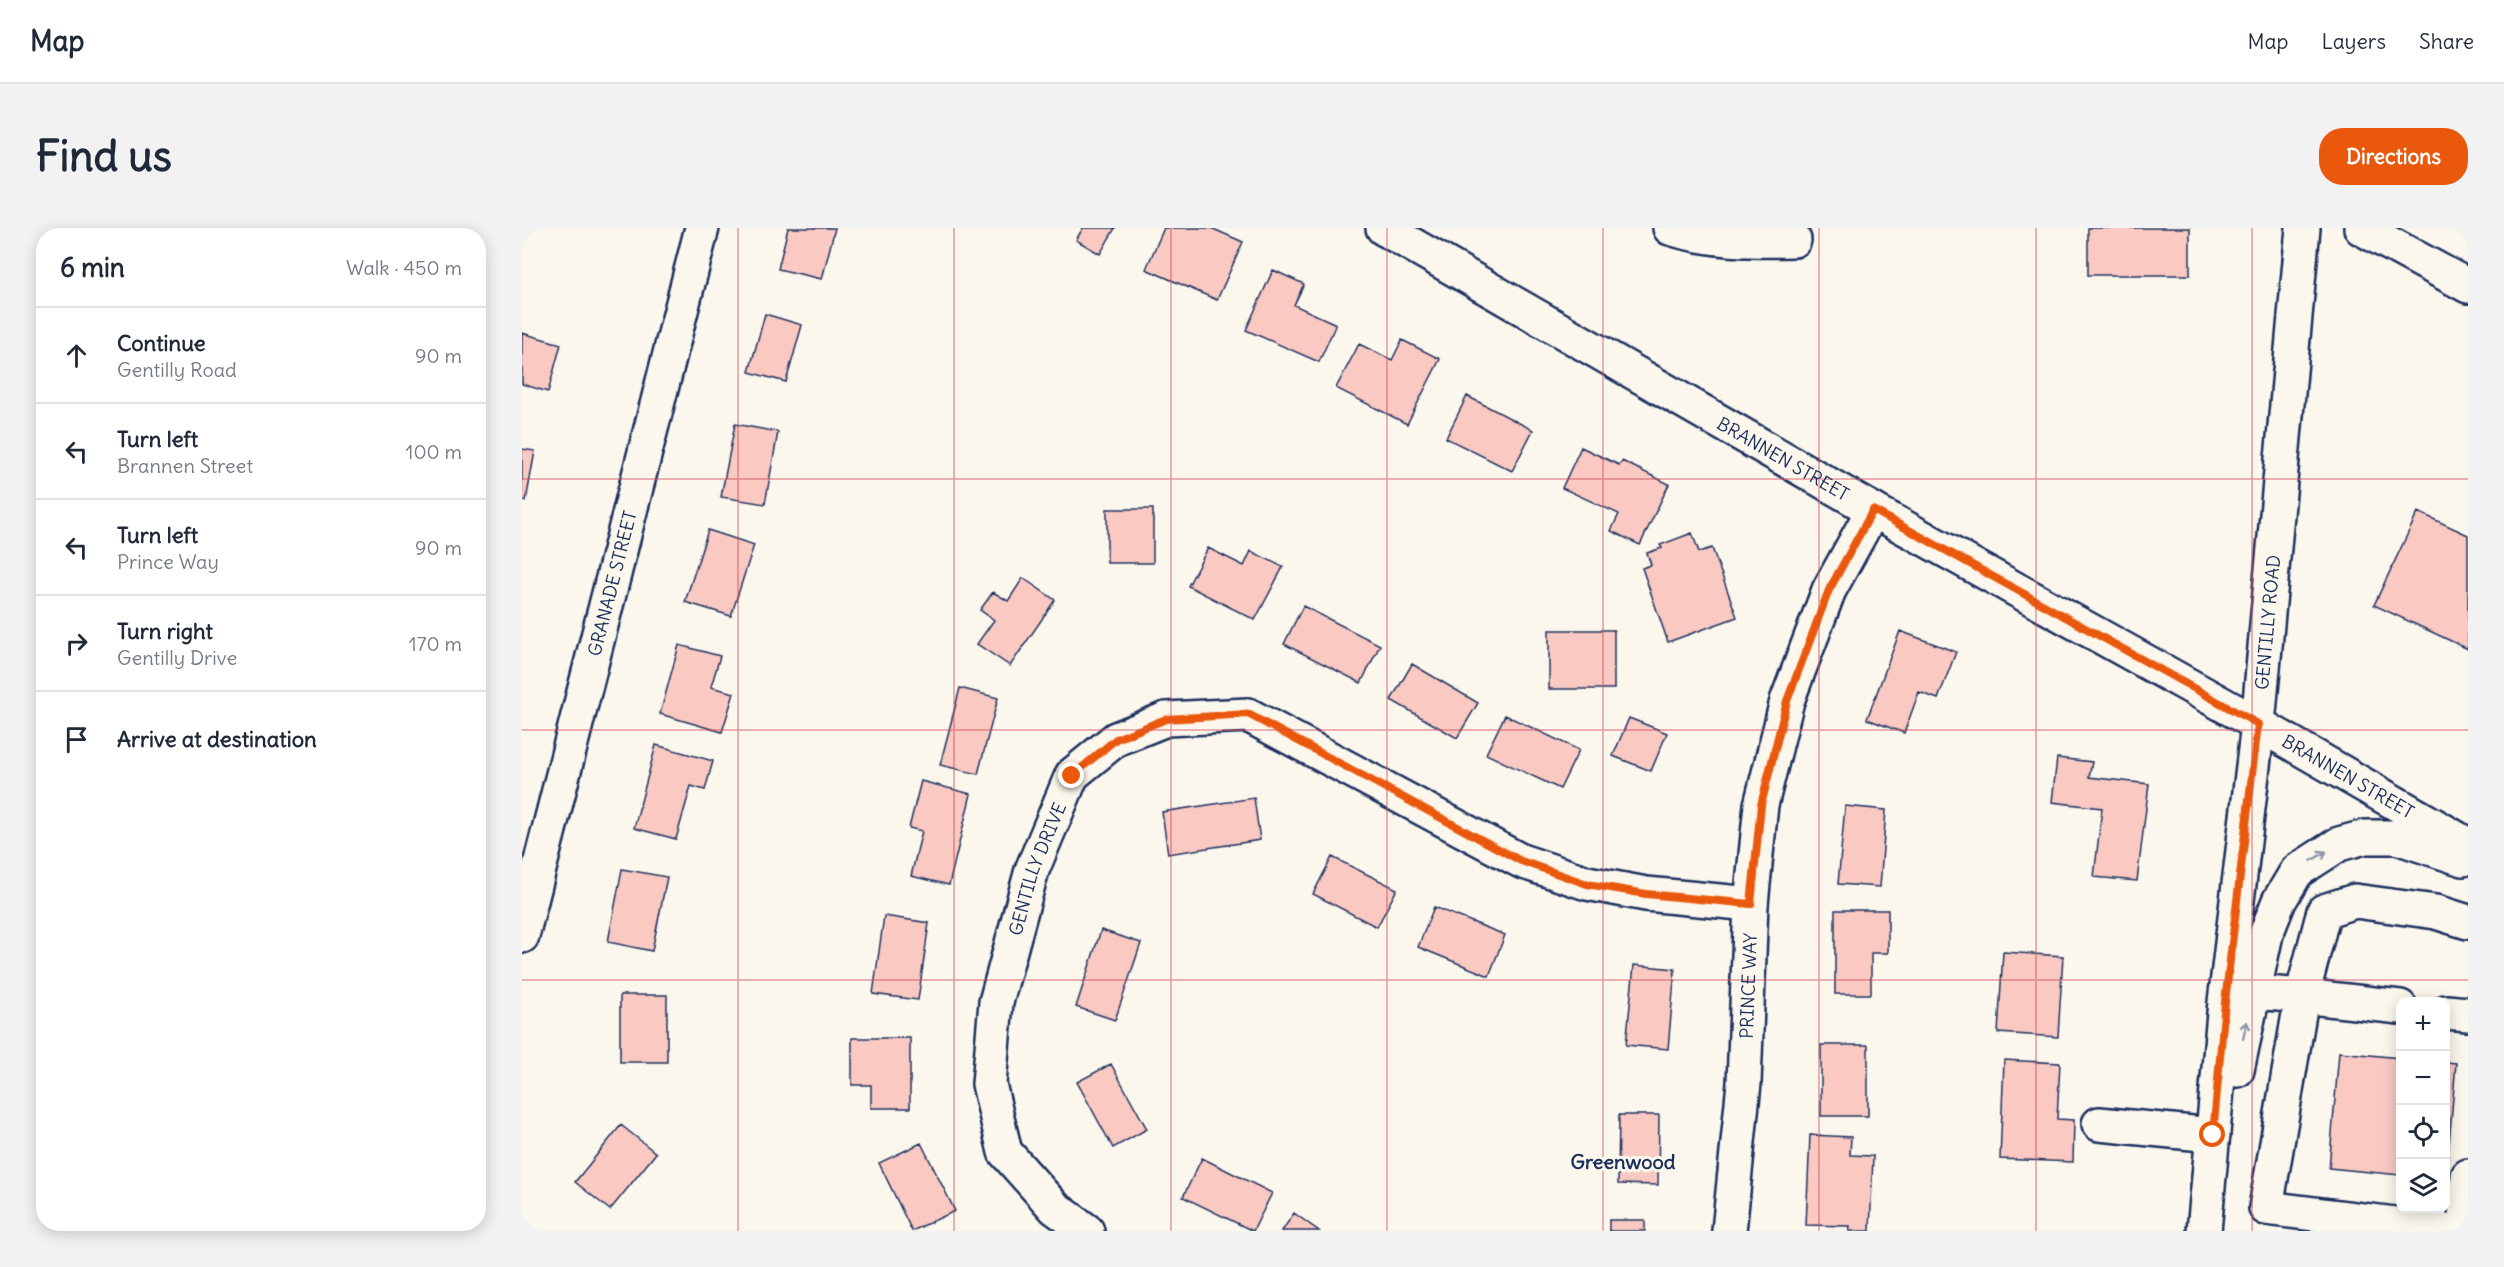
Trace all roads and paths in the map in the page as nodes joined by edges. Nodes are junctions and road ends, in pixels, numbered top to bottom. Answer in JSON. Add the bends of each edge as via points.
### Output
{"nodes":[{"id":1,"x":702,"y":228,"type":"edge"},
{"id":2,"x":1383,"y":228,"type":"edge"},
{"id":3,"x":1670,"y":228,"type":"edge"},
{"id":4,"x":2303,"y":228,"type":"edge"},
{"id":5,"x":2361,"y":228,"type":"edge"},
{"id":6,"x":1794,"y":240,"type":"dead end"},
{"id":7,"x":2468,"y":286,"type":"edge"},
{"id":8,"x":1873,"y":510,"type":"junction"},
{"id":9,"x":2258,"y":724,"type":"junction"},
{"id":10,"x":2468,"y":845,"type":"edge"},
{"id":11,"x":2468,"y":861,"type":"edge"},
{"id":12,"x":1751,"y":904,"type":"junction"},
{"id":13,"x":2468,"y":922,"type":"edge"},
{"id":14,"x":522,"y":936,"type":"edge"},
{"id":15,"x":2253,"y":992,"type":"junction"},
{"id":16,"x":2302,"y":996,"type":"junction"},
{"id":17,"x":2396,"y":1007,"type":"edge"},
{"id":18,"x":2450,"y":1012,"type":"edge"},
{"id":19,"x":2468,"y":1014,"type":"edge"},
{"id":20,"x":2099,"y":1124,"type":"dead end"},
{"id":21,"x":2213,"y":1135,"type":"junction"},
{"id":22,"x":2468,"y":1176,"type":"edge"},
{"id":23,"x":2264,"y":1220,"type":"edge"},
{"id":24,"x":1087,"y":1231,"type":"edge"},
{"id":25,"x":1729,"y":1231,"type":"edge"},
{"id":26,"x":2204,"y":1231,"type":"edge"},
{"id":27,"x":2452,"y":1231,"type":"edge"},
{"id":28,"x":2464,"y":1231,"type":"edge"}],
"edges":[{"from":1,"to":14,"type":"street","name":"GRANADE STREET"},
{"from":2,"to":8,"type":"street","name":"BRANNEN STREET"},
{"from":3,"to":6,"type":"street","via":[[1695,236]]},
{"from":4,"to":9,"type":"street","name":"GENTILLY ROAD"},
{"from":5,"to":7,"type":"street"},
{"from":8,"to":9,"type":"street","name":"BRANNEN STREET"},
{"from":8,"to":12,"type":"street","name":"PRINCE WAY","via":[[1829,590],[1787,701],[1761,805]]},
{"from":9,"to":10,"type":"street","name":"BRANNEN STREET"},
{"from":9,"to":21,"type":"street","name":"GENTILLY ROAD"},
{"from":15,"to":11,"type":"street","one_way":true,"via":[[2266,934],[2279,901],[2297,871],[2316,856],[2365,837],[2397,837]]},
{"from":12,"to":24,"type":"street","name":"GENTILLY DRIVE","via":[[1587,884],[1521,861],[1248,714],[1166,719],[1116,739],[1072,776],[1032,870],[996,1002],[989,1084],[1005,1152],[1054,1208]]},
{"from":12,"to":25,"type":"street","name":"PRINCE WAY","via":[[1744,1083]]},
{"from":13,"to":16,"type":"street","via":[[2436,912],[2355,901],[2324,911]]},
{"from":15,"to":16,"type":"street"},
{"from":26,"to":15,"type":"street","one_way":true},
{"from":16,"to":17,"type":"street"},
{"from":16,"to":23,"type":"street"},
{"from":18,"to":19,"type":"street"},
{"from":20,"to":21,"type":"street"},
{"from":21,"to":26,"type":"street","name":"GENTILLY ROAD"},
{"from":22,"to":28,"type":"street"},
{"from":23,"to":27,"type":"street"}]}
